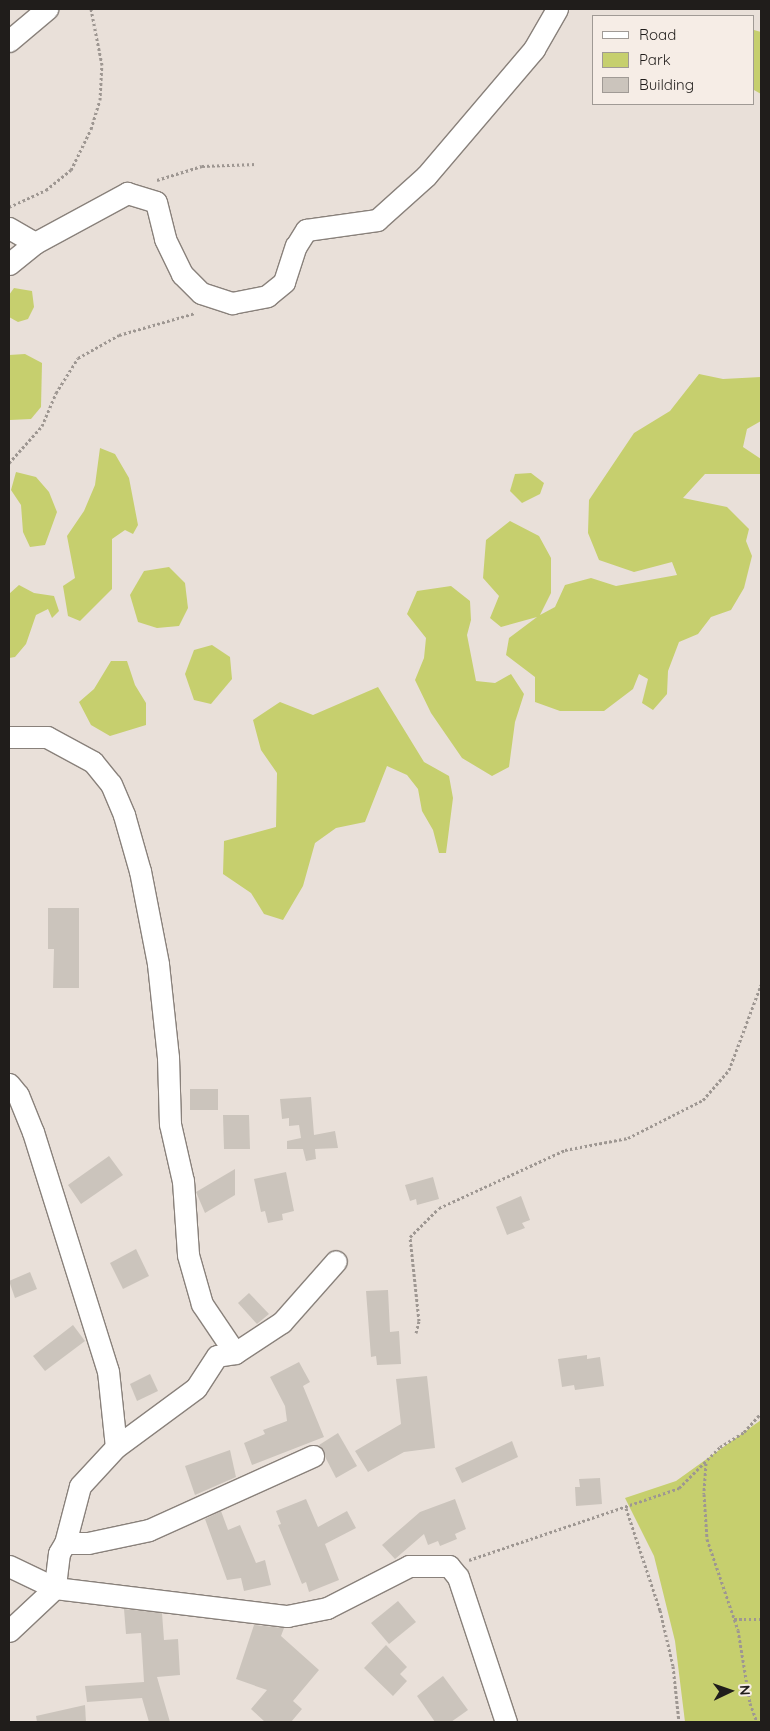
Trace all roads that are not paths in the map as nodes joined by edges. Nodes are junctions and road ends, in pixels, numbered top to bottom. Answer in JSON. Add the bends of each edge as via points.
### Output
{"nodes":[{"id":1,"x":48,"y":9,"type":"edge"},
{"id":2,"x":557,"y":9,"type":"edge"},
{"id":3,"x":9,"y":41,"type":"edge"},
{"id":4,"x":9,"y":228,"type":"edge"},
{"id":5,"x":35,"y":243,"type":"junction"},
{"id":6,"x":9,"y":264,"type":"edge"},
{"id":7,"x":9,"y":737,"type":"edge"},
{"id":8,"x":9,"y":1084,"type":"edge"},
{"id":9,"x":336,"y":1261,"type":"dead end"},
{"id":10,"x":235,"y":1353,"type":"junction"},
{"id":11,"x":116,"y":1447,"type":"junction"},
{"id":12,"x":313,"y":1456,"type":"dead end"},
{"id":13,"x":65,"y":1543,"type":"junction"},
{"id":14,"x":9,"y":1566,"type":"edge"},
{"id":15,"x":55,"y":1588,"type":"junction"},
{"id":16,"x":9,"y":1631,"type":"edge"},
{"id":17,"x":506,"y":1722,"type":"edge"}],
"edges":[{"from":1,"to":3,"type":"street"},
{"from":2,"to":5,"type":"street","via":[[534,50],[419,182],[376,220],[306,230],[296,246],[284,282],[267,296],[232,303],[201,293],[182,274],[165,239],[156,202],[127,193]]},
{"from":4,"to":5,"type":"street"},
{"from":5,"to":6,"type":"street"},
{"from":7,"to":10,"type":"street","via":[[47,737],[93,762],[112,784],[124,815],[140,871],[158,964],[168,1057],[170,1124],[183,1181],[188,1255],[202,1304]]},
{"from":8,"to":11,"type":"street","via":[[18,1095],[33,1132],[108,1371]]},
{"from":9,"to":10,"type":"street","via":[[282,1322]]},
{"from":10,"to":11,"type":"street","via":[[217,1356],[196,1388]]},
{"from":11,"to":13,"type":"street","via":[[80,1486]]},
{"from":12,"to":13,"type":"street","via":[[148,1530],[88,1543]]},
{"from":13,"to":15,"type":"street","via":[[59,1553]]},
{"from":14,"to":15,"type":"street"},
{"from":15,"to":16,"type":"street"},
{"from":15,"to":17,"type":"street","via":[[287,1616],[327,1608],[409,1566],[449,1566],[458,1577]]}]}
